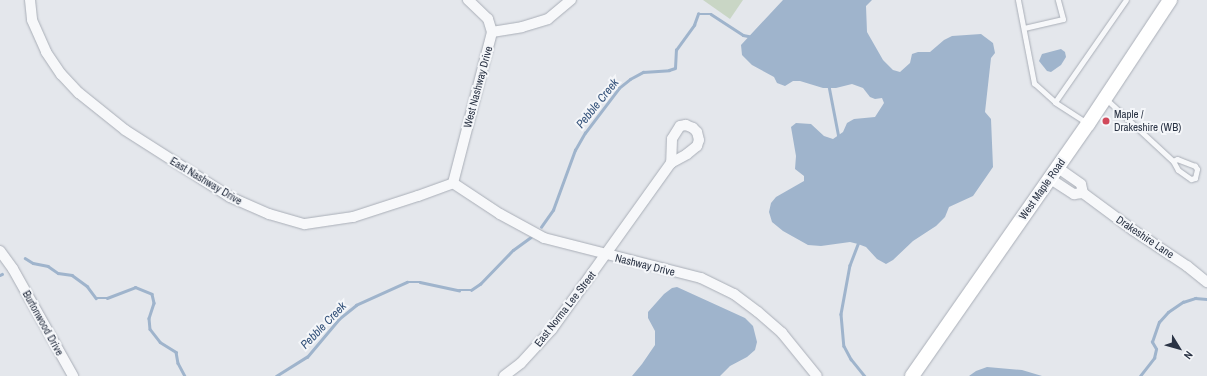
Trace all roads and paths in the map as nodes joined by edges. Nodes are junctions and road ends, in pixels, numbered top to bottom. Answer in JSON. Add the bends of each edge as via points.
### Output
{"nodes":[{"id":1,"x":30,"y":0,"type":"edge"},
{"id":2,"x":468,"y":0,"type":"edge"},
{"id":3,"x":571,"y":0,"type":"edge"},
{"id":4,"x":1020,"y":0,"type":"edge"},
{"id":5,"x":1058,"y":0,"type":"edge"},
{"id":6,"x":1126,"y":0,"type":"edge"},
{"id":7,"x":1170,"y":0,"type":"edge"},
{"id":8,"x":1024,"y":28,"type":"junction"},
{"id":9,"x":492,"y":32,"type":"junction"},
{"id":10,"x":1105,"y":98,"type":"junction"},
{"id":11,"x":1055,"y":102,"type":"junction"},
{"id":12,"x":1088,"y":124,"type":"junction"},
{"id":13,"x":1173,"y":161,"type":"junction"},
{"id":14,"x":670,"y":163,"type":"dead end"},
{"id":15,"x":1053,"y":173,"type":"junction"},
{"id":16,"x":453,"y":183,"type":"junction"},
{"id":17,"x":0,"y":251,"type":"edge"},
{"id":18,"x":606,"y":255,"type":"junction"},
{"id":19,"x":1207,"y":282,"type":"edge"},
{"id":20,"x":73,"y":376,"type":"edge"},
{"id":21,"x":504,"y":376,"type":"edge"},
{"id":22,"x":817,"y":376,"type":"edge"},
{"id":23,"x":912,"y":376,"type":"edge"}],
"edges":[{"from":1,"to":16,"type":"street","name":"East Nashway Drive","via":[[32,20],[46,52],[61,74],[79,93],[125,130],[230,197],[269,214],[305,224],[353,217]]},
{"from":2,"to":9,"type":"street","name":"West Nashway Drive","via":[[488,19]]},
{"from":3,"to":9,"type":"street","via":[[548,19]]},
{"from":4,"to":8,"type":"lane"},
{"from":5,"to":8,"type":"lane","via":[[1063,19]]},
{"from":6,"to":11,"type":"lane"},
{"from":7,"to":10,"type":"main road","name":"West Maple Road"},
{"from":8,"to":11,"type":"lane","via":[[1034,83]]},
{"from":9,"to":16,"type":"street","name":"West Nashway Drive"},
{"from":10,"to":12,"type":"main road","name":"West Maple Road"},
{"from":10,"to":13,"type":"lane"},
{"from":11,"to":12,"type":"lane"},
{"from":12,"to":15,"type":"main road","name":"West Maple Road"},
{"from":13,"to":13,"type":"lane","via":[[1185,176],[1195,178],[1195,166]]},
{"from":14,"to":18,"type":"street","name":"East Norma Lee Street"},
{"from":15,"to":19,"type":"street","name":"Drakeshire Lane","via":[[1081,184],[1083,193]]},
{"from":15,"to":23,"type":"main road","name":"West Maple Road"},
{"from":16,"to":18,"type":"street","name":"Nashway Drive","via":[[500,214],[544,238]]},
{"from":17,"to":20,"type":"street","name":"Burtonwood Drive"},
{"from":18,"to":21,"type":"street","name":"East Norma Lee Street","via":[[552,329],[521,363]]},
{"from":18,"to":22,"type":"street","name":"Nashway Drive","via":[[701,278],[734,294],[782,333]]}]}
